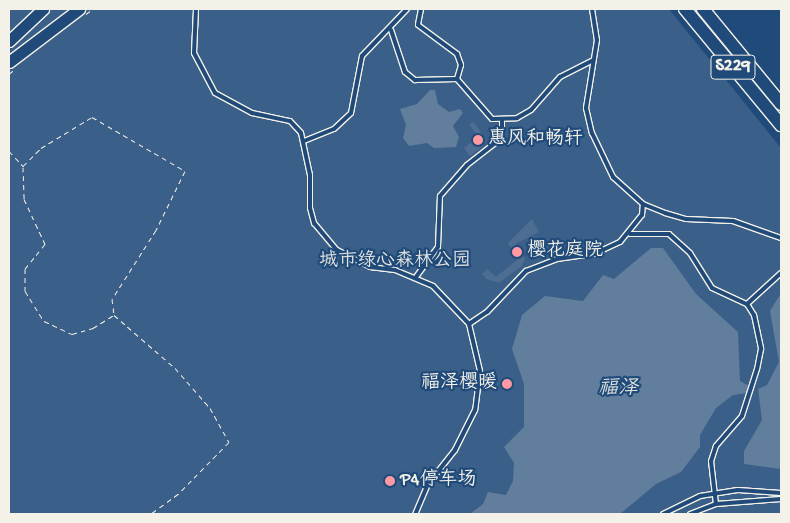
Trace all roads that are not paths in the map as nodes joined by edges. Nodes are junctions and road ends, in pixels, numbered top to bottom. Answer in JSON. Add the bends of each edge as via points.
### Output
{"nodes":[{"id":1,"x":43,"y":9,"type":"edge"},
{"id":2,"x":78,"y":9,"type":"edge"},
{"id":3,"x":196,"y":9,"type":"edge"},
{"id":4,"x":407,"y":9,"type":"edge"},
{"id":5,"x":421,"y":9,"type":"edge"},
{"id":6,"x":592,"y":9,"type":"edge"},
{"id":7,"x":685,"y":9,"type":"edge"},
{"id":8,"x":703,"y":9,"type":"edge"},
{"id":9,"x":391,"y":30,"type":"junction"},
{"id":10,"x":9,"y":41,"type":"edge"},
{"id":11,"x":593,"y":60,"type":"junction"},
{"id":12,"x":9,"y":62,"type":"edge"},
{"id":13,"x":457,"y":79,"type":"junction"},
{"id":14,"x":781,"y":104,"type":"edge"},
{"id":15,"x":502,"y":119,"type":"junction"},
{"id":16,"x":781,"y":125,"type":"edge"},
{"id":17,"x":304,"y":141,"type":"junction"},
{"id":18,"x":643,"y":204,"type":"junction"},
{"id":19,"x":630,"y":234,"type":"junction"},
{"id":20,"x":781,"y":238,"type":"edge"},
{"id":21,"x":781,"y":273,"type":"edge"},
{"id":22,"x":416,"y":277,"type":"junction"},
{"id":23,"x":747,"y":304,"type":"junction"},
{"id":24,"x":469,"y":324,"type":"junction"},
{"id":25,"x":781,"y":493,"type":"edge"},
{"id":26,"x":713,"y":495,"type":"junction"},
{"id":27,"x":781,"y":499,"type":"edge"},
{"id":28,"x":716,"y":504,"type":"junction"},
{"id":29,"x":415,"y":514,"type":"edge"},
{"id":30,"x":663,"y":514,"type":"edge"},
{"id":31,"x":690,"y":514,"type":"edge"}],
"edges":[{"from":1,"to":10,"type":"main road"},
{"from":2,"to":12,"type":"main road"},
{"from":3,"to":17,"type":"lane","via":[[194,52],[215,93],[252,113],[290,121]]},
{"from":4,"to":9,"type":"lane"},
{"from":5,"to":13,"type":"lane","via":[[418,25],[457,54],[461,65]]},
{"from":6,"to":11,"type":"lane","via":[[598,40]]},
{"from":7,"to":16,"type":"main road","number":"S229"},
{"from":8,"to":14,"type":"main road","number":"S229"},
{"from":9,"to":13,"type":"lane","via":[[400,64],[415,80]]},
{"from":9,"to":17,"type":"lane","via":[[362,56],[351,114],[334,129]]},
{"from":11,"to":15,"type":"lane","via":[[560,77],[531,110]]},
{"from":11,"to":18,"type":"lane","via":[[586,108],[592,133],[613,177]]},
{"from":13,"to":15,"type":"lane","via":[[484,114]]},
{"from":15,"to":22,"type":"lane","via":[[502,133],[495,143],[467,165],[440,196],[438,247]]},
{"from":17,"to":22,"type":"lane","via":[[310,208],[325,237],[336,250],[370,267]]},
{"from":18,"to":19,"type":"lane"},
{"from":18,"to":20,"type":"lane","via":[[686,219],[733,221]]},
{"from":19,"to":23,"type":"lane","via":[[669,234],[690,253],[716,292]]},
{"from":19,"to":24,"type":"lane","via":[[611,249],[526,270],[487,312]]},
{"from":21,"to":23,"type":"lane"},
{"from":22,"to":24,"type":"lane","via":[[448,297]]},
{"from":23,"to":26,"type":"lane","via":[[761,349],[749,401],[716,446],[711,461]]},
{"from":24,"to":29,"type":"lane","via":[[480,371],[475,410],[455,450],[428,484]]},
{"from":25,"to":26,"type":"lane","via":[[738,490]]},
{"from":26,"to":28,"type":"lane"},
{"from":26,"to":30,"type":"lane","via":[[700,496]]},
{"from":27,"to":28,"type":"lane"},
{"from":28,"to":31,"type":"lane"}]}
